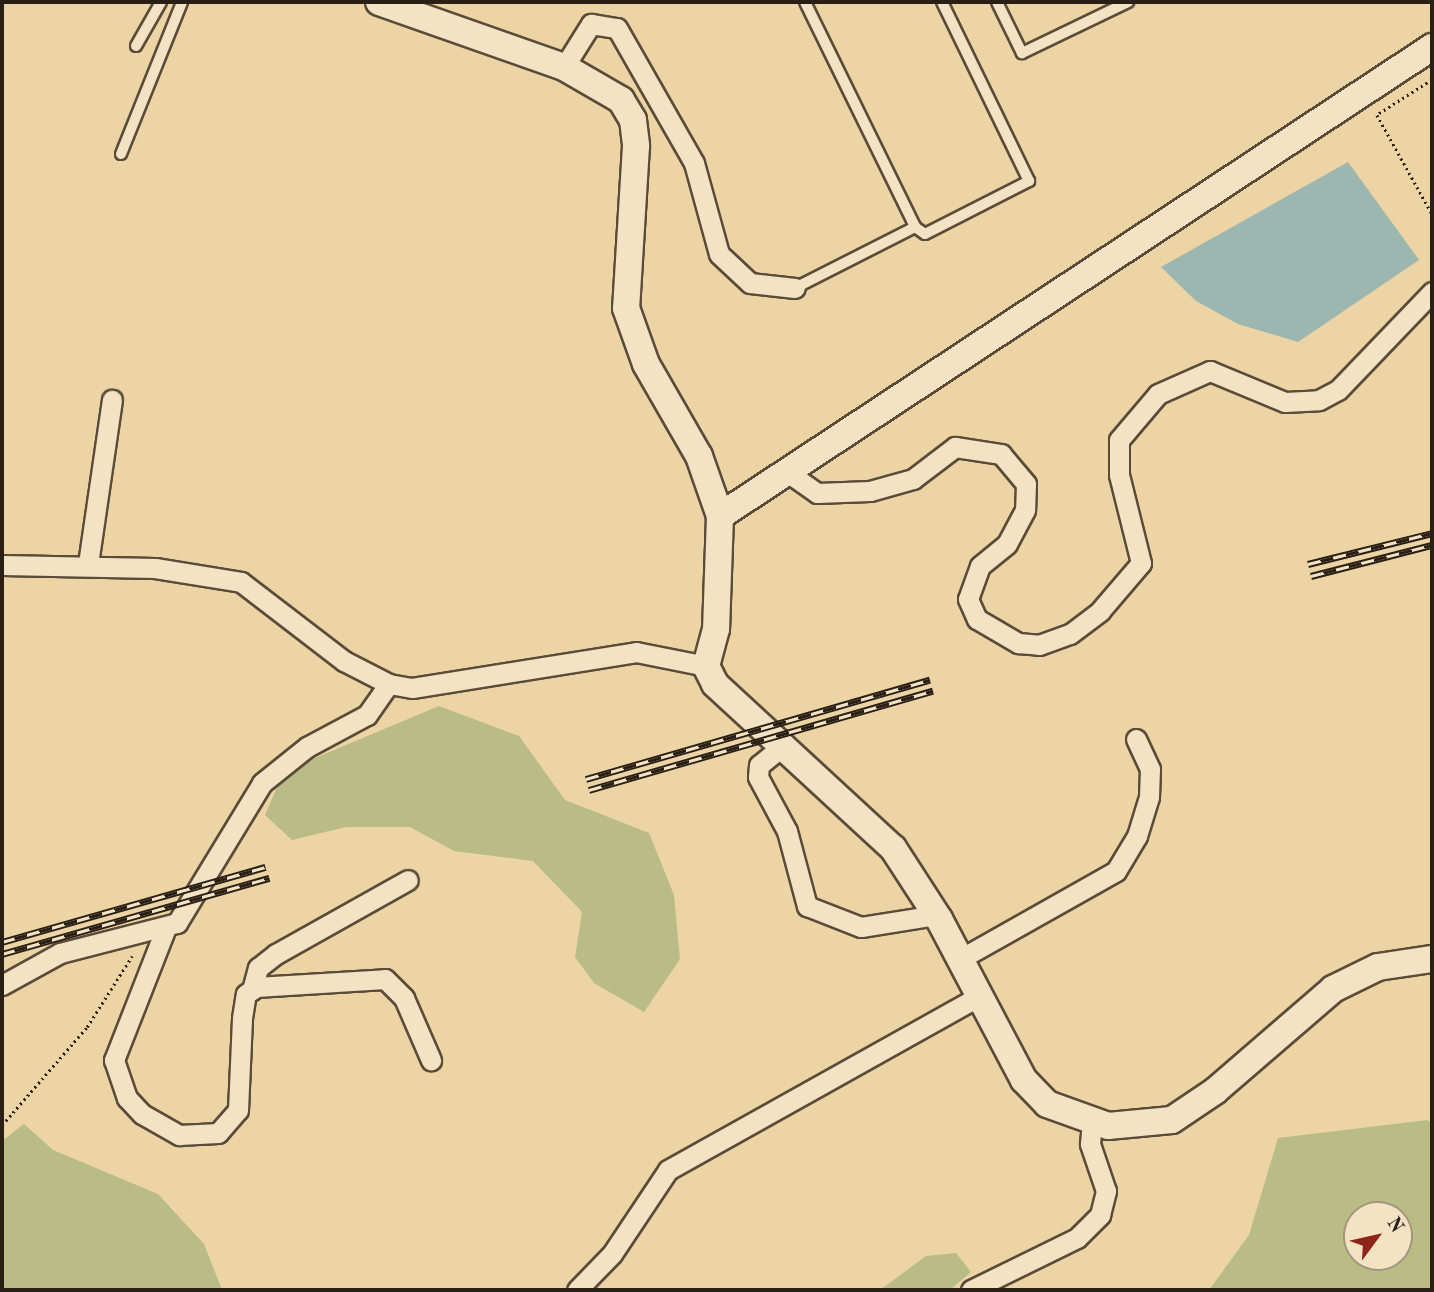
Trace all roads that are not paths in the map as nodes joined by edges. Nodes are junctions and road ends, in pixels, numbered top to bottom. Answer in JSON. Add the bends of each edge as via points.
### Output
{"nodes":[{"id":1,"x":160,"y":2,"type":"edge"},
{"id":2,"x":182,"y":2,"type":"edge"},
{"id":3,"x":379,"y":2,"type":"edge"},
{"id":4,"x":805,"y":2,"type":"edge"},
{"id":5,"x":942,"y":2,"type":"edge"},
{"id":6,"x":997,"y":2,"type":"edge"},
{"id":7,"x":1128,"y":2,"type":"edge"},
{"id":8,"x":136,"y":46,"type":"dead end"},
{"id":9,"x":1432,"y":47,"type":"edge"},
{"id":10,"x":564,"y":67,"type":"junction"},
{"id":11,"x":121,"y":154,"type":"dead end"},
{"id":12,"x":915,"y":227,"type":"junction"},
{"id":13,"x":794,"y":288,"type":"joint"},
{"id":14,"x":1432,"y":292,"type":"edge"},
{"id":15,"x":112,"y":400,"type":"dead end"},
{"id":16,"x":790,"y":474,"type":"junction"},
{"id":17,"x":720,"y":516,"type":"junction"},
{"id":18,"x":88,"y":564,"type":"junction"},
{"id":19,"x":2,"y":565,"type":"edge"},
{"id":20,"x":706,"y":666,"type":"junction"},
{"id":21,"x":389,"y":684,"type":"junction"},
{"id":22,"x":1136,"y":739,"type":"dead end"},
{"id":23,"x":784,"y":745,"type":"junction"},
{"id":24,"x":408,"y":880,"type":"dead end"},
{"id":25,"x":937,"y":915,"type":"junction"},
{"id":26,"x":165,"y":930,"type":"junction"},
{"id":27,"x":960,"y":959,"type":"junction"},
{"id":28,"x":1432,"y":959,"type":"edge"},
{"id":29,"x":2,"y":985,"type":"edge"},
{"id":30,"x":252,"y":990,"type":"junction"},
{"id":31,"x":979,"y":996,"type":"junction"},
{"id":32,"x":430,"y":1060,"type":"dead end"},
{"id":33,"x":1092,"y":1123,"type":"junction"},
{"id":34,"x":577,"y":1290,"type":"edge"},
{"id":35,"x":971,"y":1290,"type":"edge"}],
"edges":[{"from":1,"to":8,"type":"lane"},
{"from":2,"to":11,"type":"lane"},
{"from":3,"to":10,"type":"street"},
{"from":4,"to":12,"type":"lane"},
{"from":5,"to":12,"type":"lane","via":[[1029,181],[925,234]]},
{"from":6,"to":7,"type":"lane","via":[[1022,53]]},
{"from":9,"to":16,"type":"street"},
{"from":10,"to":13,"type":"street","via":[[591,24],[617,28],[694,163],[719,254],[750,283]]},
{"from":10,"to":17,"type":"street","via":[[621,100],[633,120],[626,308],[646,364],[699,456]]},
{"from":12,"to":13,"type":"lane"},
{"from":14,"to":16,"type":"street","via":[[1338,390],[1319,400],[1285,402],[1210,371],[1158,394],[1119,440],[1119,474],[1141,563],[1100,611],[1070,634],[1039,645],[1018,643],[977,619],[968,599],[980,566],[1007,544],[1025,510],[1026,484],[1001,454],[955,447],[913,479],[870,491],[817,494]]},
{"from":15,"to":18,"type":"street"},
{"from":16,"to":17,"type":"street"},
{"from":17,"to":20,"type":"street","via":[[716,629]]},
{"from":18,"to":19,"type":"street"},
{"from":18,"to":21,"type":"street","via":[[241,582],[344,661]]},
{"from":20,"to":21,"type":"street","via":[[636,652],[431,687]]},
{"from":20,"to":23,"type":"street","via":[[715,684]]},
{"from":21,"to":26,"type":"street","via":[[367,715],[307,747],[262,783],[211,876],[177,923]]},
{"from":22,"to":27,"type":"street","via":[[1150,769],[1149,797],[1137,836],[1116,871]]},
{"from":23,"to":25,"type":"street","via":[[870,821]]},
{"from":23,"to":25,"type":"street","via":[[759,765],[758,777],[787,831],[807,906],[861,927]]},
{"from":24,"to":30,"type":"street","via":[[276,954],[258,968]]},
{"from":25,"to":27,"type":"street"},
{"from":26,"to":29,"type":"street","via":[[60,953]]},
{"from":26,"to":30,"type":"street","via":[[114,1060],[127,1098],[142,1115],[189,1137],[226,1128],[238,1110],[242,1018]]},
{"from":27,"to":31,"type":"street"},
{"from":28,"to":33,"type":"street","via":[[1378,967],[1333,989],[1216,1091],[1172,1120],[1130,1127]]},
{"from":30,"to":32,"type":"street","via":[[385,979],[404,998]]},
{"from":31,"to":33,"type":"street","via":[[1024,1080],[1047,1104]]},
{"from":31,"to":34,"type":"street","via":[[668,1170],[612,1254]]},
{"from":33,"to":35,"type":"street","via":[[1090,1144],[1106,1191],[1100,1215],[1077,1238]]}]}
